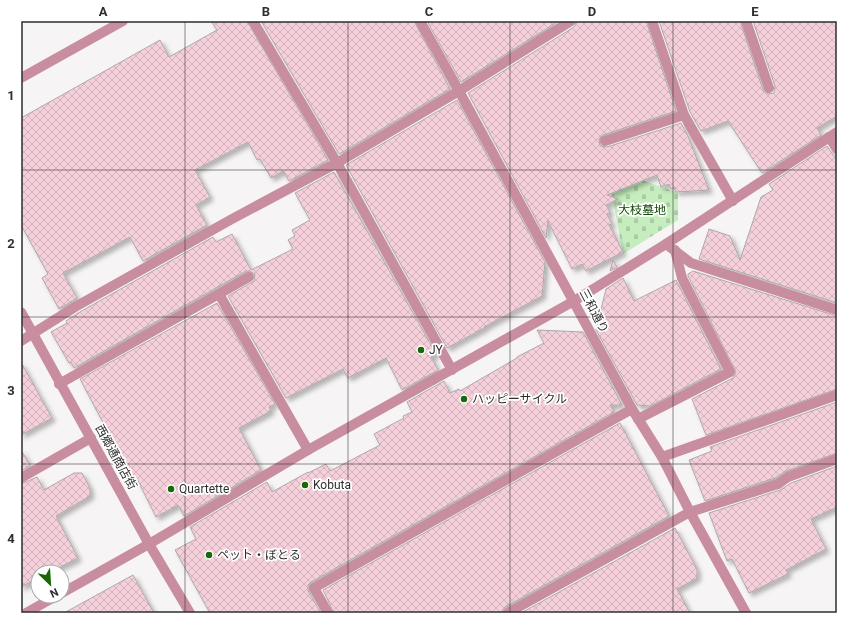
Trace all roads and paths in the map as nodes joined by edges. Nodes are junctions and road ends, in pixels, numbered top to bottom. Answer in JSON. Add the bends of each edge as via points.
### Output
{"nodes":[{"id":1,"x":122,"y":21,"type":"edge"},
{"id":2,"x":253,"y":21,"type":"edge"},
{"id":3,"x":420,"y":21,"type":"edge"},
{"id":4,"x":652,"y":21,"type":"edge"},
{"id":5,"x":746,"y":21,"type":"edge"},
{"id":6,"x":564,"y":23,"type":"edge"},
{"id":7,"x":21,"y":78,"type":"edge"},
{"id":8,"x":769,"y":88,"type":"dead end"},
{"id":9,"x":459,"y":91,"type":"junction"},
{"id":10,"x":684,"y":115,"type":"junction"},
{"id":11,"x":833,"y":135,"type":"edge"},
{"id":12,"x":605,"y":141,"type":"dead end"},
{"id":13,"x":837,"y":149,"type":"edge"},
{"id":14,"x":337,"y":163,"type":"junction"},
{"id":15,"x":733,"y":201,"type":"junction"},
{"id":16,"x":670,"y":247,"type":"junction"},
{"id":17,"x":249,"y":277,"type":"dead end"},
{"id":18,"x":219,"y":294,"type":"junction"},
{"id":19,"x":574,"y":302,"type":"junction"},
{"id":20,"x":837,"y":310,"type":"edge"},
{"id":21,"x":21,"y":312,"type":"edge"},
{"id":22,"x":34,"y":333,"type":"junction"},
{"id":23,"x":21,"y":341,"type":"edge"},
{"id":24,"x":452,"y":370,"type":"junction"},
{"id":25,"x":60,"y":384,"type":"junction"},
{"id":26,"x":837,"y":395,"type":"edge"},
{"id":27,"x":632,"y":410,"type":"junction"},
{"id":28,"x":638,"y":419,"type":"junction"},
{"id":29,"x":91,"y":438,"type":"junction"},
{"id":30,"x":308,"y":450,"type":"junction"},
{"id":31,"x":662,"y":457,"type":"junction"},
{"id":32,"x":837,"y":459,"type":"edge"},
{"id":33,"x":21,"y":478,"type":"edge"},
{"id":34,"x":690,"y":512,"type":"junction"},
{"id":35,"x":149,"y":544,"type":"junction"},
{"id":36,"x":70,"y":588,"type":"edge"},
{"id":37,"x":42,"y":604,"type":"edge"},
{"id":38,"x":26,"y":613,"type":"edge"},
{"id":39,"x":190,"y":613,"type":"edge"},
{"id":40,"x":328,"y":613,"type":"edge"},
{"id":41,"x":508,"y":613,"type":"edge"},
{"id":42,"x":746,"y":613,"type":"edge"}],
"edges":[{"from":1,"to":7,"type":"street"},
{"from":2,"to":14,"type":"street"},
{"from":3,"to":9,"type":"street","name":"三和通り"},
{"from":4,"to":10,"type":"street"},
{"from":5,"to":8,"type":"street"},
{"from":6,"to":9,"type":"street"},
{"from":9,"to":14,"type":"street"},
{"from":9,"to":19,"type":"street","name":"三和通り"},
{"from":10,"to":12,"type":"street"},
{"from":10,"to":15,"type":"street"},
{"from":11,"to":13,"type":"street"},
{"from":11,"to":15,"type":"street"},
{"from":14,"to":22,"type":"street","via":[[75,307]]},
{"from":14,"to":24,"type":"street"},
{"from":15,"to":16,"type":"street"},
{"from":16,"to":19,"type":"street"},
{"from":16,"to":20,"type":"street","via":[[691,263]]},
{"from":16,"to":28,"type":"street","via":[[682,278],[730,372]]},
{"from":17,"to":18,"type":"street"},
{"from":18,"to":25,"type":"street"},
{"from":18,"to":30,"type":"street"},
{"from":19,"to":24,"type":"street"},
{"from":19,"to":27,"type":"street","name":"三和通り"},
{"from":21,"to":22,"type":"street","name":"西郷通商店街"},
{"from":22,"to":23,"type":"street"},
{"from":22,"to":25,"type":"street","name":"西郷通商店街"},
{"from":24,"to":30,"type":"street"},
{"from":25,"to":29,"type":"street","name":"西郷通商店街"},
{"from":26,"to":31,"type":"street"},
{"from":27,"to":28,"type":"street","name":"三和通り"},
{"from":27,"to":40,"type":"street","via":[[314,588]]},
{"from":28,"to":31,"type":"street","name":"三和通り"},
{"from":29,"to":33,"type":"street"},
{"from":29,"to":35,"type":"street","name":"西郷通商店街"},
{"from":30,"to":35,"type":"street"},
{"from":31,"to":34,"type":"street","name":"三和通り"},
{"from":32,"to":34,"type":"street","via":[[788,477],[778,484]]},
{"from":34,"to":41,"type":"street"},
{"from":34,"to":42,"type":"street","name":"三和通り"},
{"from":35,"to":36,"type":"street"},
{"from":35,"to":39,"type":"street","name":"西郷通商店街"},
{"from":37,"to":38,"type":"street"}]}
